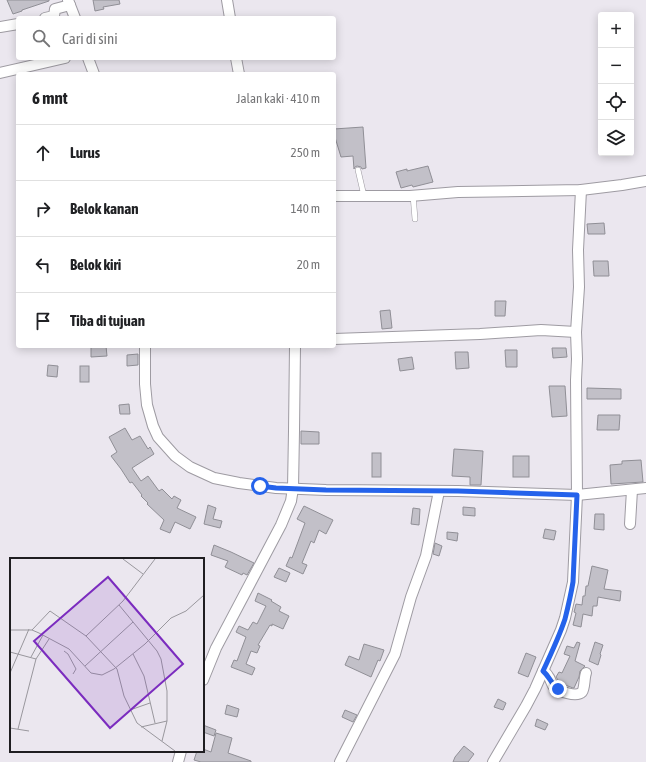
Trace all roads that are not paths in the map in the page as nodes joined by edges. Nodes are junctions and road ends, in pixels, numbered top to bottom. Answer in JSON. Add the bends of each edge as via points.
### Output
{"nodes":[{"id":1,"x":227,"y":0,"type":"edge"},
{"id":2,"x":69,"y":2,"type":"edge"},
{"id":3,"x":54,"y":16,"type":"edge"},
{"id":4,"x":74,"y":16,"type":"edge"},
{"id":5,"x":230,"y":16,"type":"edge"},
{"id":6,"x":16,"y":24,"type":"edge"},
{"id":7,"x":0,"y":27,"type":"edge"},
{"id":8,"x":56,"y":60,"type":"edge"},
{"id":9,"x":89,"y":60,"type":"edge"},
{"id":10,"x":236,"y":60,"type":"edge"},
{"id":11,"x":93,"y":72,"type":"edge"},
{"id":12,"x":239,"y":72,"type":"edge"},
{"id":13,"x":0,"y":73,"type":"edge"},
{"id":14,"x":358,"y":170,"type":"dead end"},
{"id":15,"x":646,"y":181,"type":"edge"},
{"id":16,"x":582,"y":190,"type":"junction"},
{"id":17,"x":413,"y":195,"type":"junction"},
{"id":18,"x":336,"y":196,"type":"edge"},
{"id":19,"x":364,"y":196,"type":"junction"},
{"id":20,"x":416,"y":219,"type":"dead end"},
{"id":21,"x":576,"y":332,"type":"junction"},
{"id":22,"x":336,"y":338,"type":"edge"},
{"id":23,"x":145,"y":348,"type":"edge"},
{"id":24,"x":295,"y":348,"type":"edge"},
{"id":25,"x":292,"y":488,"type":"junction"},
{"id":26,"x":646,"y":488,"type":"edge"},
{"id":27,"x":632,"y":490,"type":"junction"},
{"id":28,"x":439,"y":491,"type":"junction"},
{"id":29,"x":577,"y":495,"type":"junction"},
{"id":30,"x":630,"y":524,"type":"dead end"},
{"id":31,"x":543,"y":671,"type":"junction"},
{"id":32,"x":586,"y":673,"type":"dead end"},
{"id":33,"x":204,"y":677,"type":"edge"},
{"id":34,"x":181,"y":752,"type":"edge"},
{"id":35,"x":178,"y":762,"type":"edge"},
{"id":36,"x":340,"y":762,"type":"edge"},
{"id":37,"x":494,"y":762,"type":"edge"}],
"edges":[{"from":1,"to":5,"type":"street"},
{"from":2,"to":3,"type":"street","via":[[55,9]]},
{"from":2,"to":4,"type":"street"},
{"from":6,"to":7,"type":"street"},
{"from":8,"to":13,"type":"street"},
{"from":9,"to":11,"type":"street"},
{"from":10,"to":12,"type":"street"},
{"from":14,"to":19,"type":"lane"},
{"from":15,"to":16,"type":"street"},
{"from":16,"to":17,"type":"street"},
{"from":16,"to":21,"type":"street"},
{"from":17,"to":19,"type":"street"},
{"from":17,"to":20,"type":"lane"},
{"from":18,"to":19,"type":"street"},
{"from":21,"to":22,"type":"street","via":[[541,330]]},
{"from":21,"to":29,"type":"street"},
{"from":23,"to":25,"type":"street","via":[[147,405],[158,436],[175,456],[190,468],[214,478],[260,486]]},
{"from":24,"to":25,"type":"street"},
{"from":25,"to":28,"type":"street"},
{"from":25,"to":33,"type":"street","via":[[291,501],[281,525],[216,648]]},
{"from":26,"to":27,"type":"street"},
{"from":27,"to":29,"type":"street"},
{"from":27,"to":30,"type":"street"},
{"from":28,"to":29,"type":"street"},
{"from":28,"to":36,"type":"street","via":[[426,556],[395,654]]},
{"from":29,"to":31,"type":"street","via":[[573,582],[561,630]]},
{"from":31,"to":32,"type":"street","via":[[555,687],[571,694],[582,692]]},
{"from":31,"to":37,"type":"street"},
{"from":34,"to":35,"type":"street"}]}
